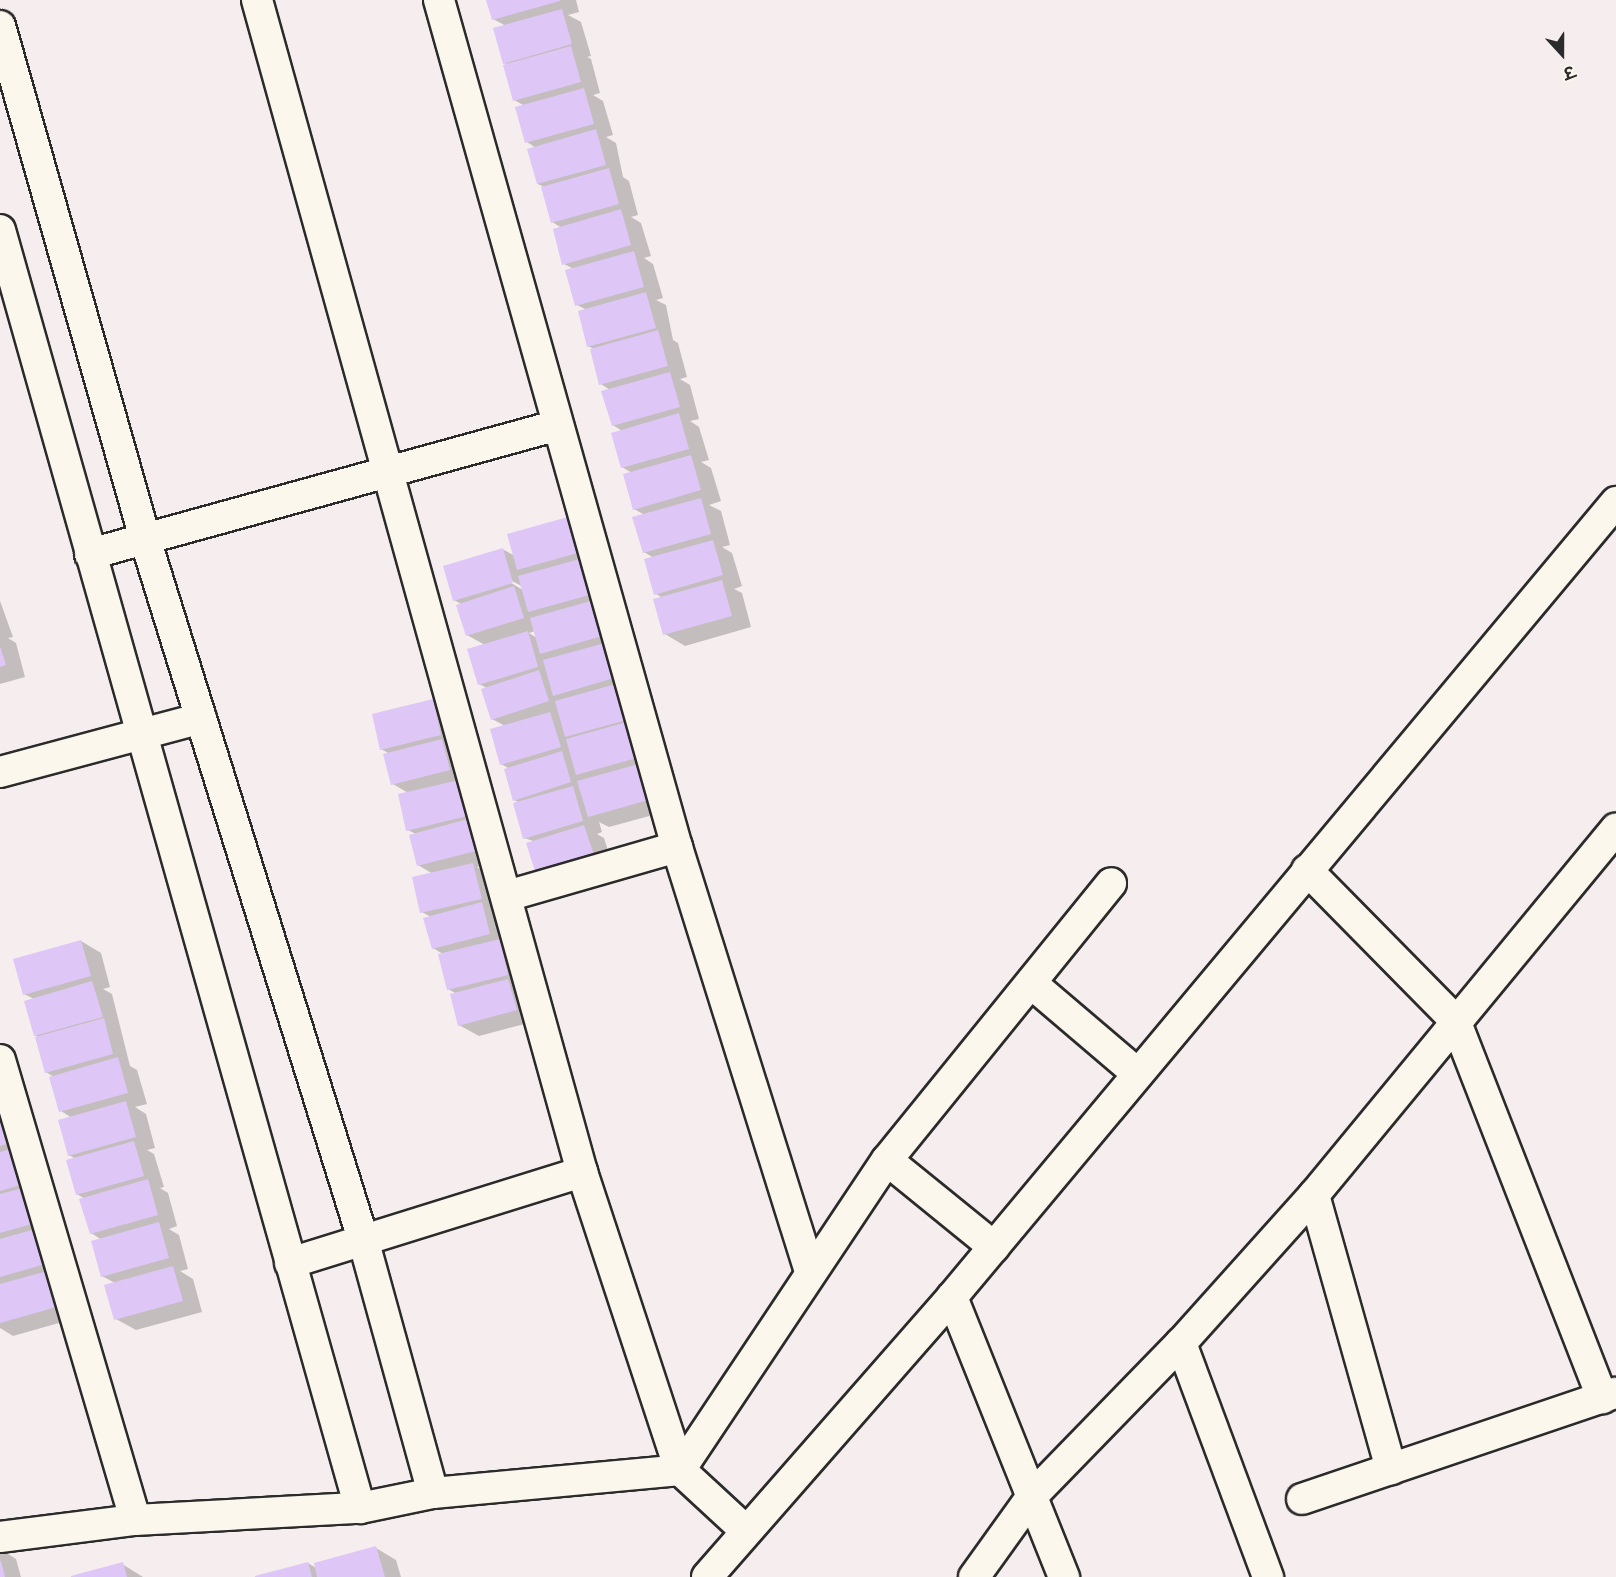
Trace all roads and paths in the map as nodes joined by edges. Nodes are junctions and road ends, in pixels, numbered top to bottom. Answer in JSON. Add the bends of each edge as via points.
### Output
{"nodes":[{"id":1,"x":257,"y":0,"type":"edge"},
{"id":2,"x":439,"y":0,"type":"edge"},
{"id":3,"x":0,"y":26,"type":"edge"},
{"id":4,"x":0,"y":230,"type":"edge"},
{"id":5,"x":558,"y":425,"type":"junction"},
{"id":6,"x":386,"y":475,"type":"junction"},
{"id":7,"x":1616,"y":502,"type":"edge"},
{"id":8,"x":146,"y":542,"type":"junction"},
{"id":9,"x":90,"y":554,"type":"junction"},
{"id":10,"x":201,"y":717,"type":"junction"},
{"id":11,"x":141,"y":735,"type":"junction"},
{"id":12,"x":0,"y":772,"type":"edge"},
{"id":13,"x":1616,"y":828,"type":"edge"},
{"id":14,"x":677,"y":847,"type":"junction"},
{"id":15,"x":1307,"y":870,"type":"junction"},
{"id":16,"x":1111,"y":883,"type":"dead end"},
{"id":17,"x":507,"y":896,"type":"junction"},
{"id":18,"x":1031,"y":983,"type":"junction"},
{"id":19,"x":1455,"y":1020,"type":"junction"},
{"id":20,"x":0,"y":1060,"type":"edge"},
{"id":21,"x":1138,"y":1074,"type":"junction"},
{"id":22,"x":887,"y":1160,"type":"junction"},
{"id":23,"x":582,"y":1172,"type":"junction"},
{"id":24,"x":1314,"y":1195,"type":"junction"},
{"id":25,"x":363,"y":1239,"type":"junction"},
{"id":26,"x":994,"y":1247,"type":"junction"},
{"id":27,"x":290,"y":1263,"type":"junction"},
{"id":28,"x":810,"y":1271,"type":"junction"},
{"id":29,"x":952,"y":1297,"type":"junction"},
{"id":30,"x":1181,"y":1343,"type":"junction"},
{"id":31,"x":1609,"y":1396,"type":"edge"},
{"id":32,"x":1391,"y":1469,"type":"junction"},
{"id":33,"x":680,"y":1470,"type":"junction"},
{"id":34,"x":434,"y":1493,"type":"junction"},
{"id":35,"x":1033,"y":1495,"type":"junction"},
{"id":36,"x":1302,"y":1499,"type":"dead end"},
{"id":37,"x":360,"y":1508,"type":"junction"},
{"id":38,"x":135,"y":1520,"type":"junction"},
{"id":39,"x":737,"y":1524,"type":"junction"},
{"id":40,"x":0,"y":1537,"type":"edge"},
{"id":41,"x":707,"y":1577,"type":"edge"},
{"id":42,"x":974,"y":1577,"type":"edge"},
{"id":43,"x":1064,"y":1577,"type":"edge"},
{"id":44,"x":1268,"y":1577,"type":"edge"}],
"edges":[{"from":1,"to":6,"type":"street"},
{"from":2,"to":5,"type":"street"},
{"from":3,"to":8,"type":"street"},
{"from":4,"to":9,"type":"street"},
{"from":5,"to":6,"type":"street"},
{"from":5,"to":14,"type":"street"},
{"from":6,"to":8,"type":"street"},
{"from":6,"to":17,"type":"street"},
{"from":7,"to":15,"type":"street"},
{"from":8,"to":9,"type":"street"},
{"from":8,"to":10,"type":"street"},
{"from":9,"to":11,"type":"street"},
{"from":10,"to":11,"type":"street"},
{"from":10,"to":25,"type":"street"},
{"from":11,"to":12,"type":"street"},
{"from":11,"to":27,"type":"street"},
{"from":13,"to":19,"type":"street"},
{"from":14,"to":17,"type":"street"},
{"from":14,"to":28,"type":"street"},
{"from":15,"to":19,"type":"street"},
{"from":15,"to":21,"type":"street"},
{"from":16,"to":18,"type":"street"},
{"from":17,"to":23,"type":"street"},
{"from":18,"to":21,"type":"street"},
{"from":18,"to":22,"type":"street"},
{"from":19,"to":24,"type":"street"},
{"from":19,"to":31,"type":"street"},
{"from":20,"to":38,"type":"street"},
{"from":21,"to":26,"type":"street"},
{"from":22,"to":26,"type":"street"},
{"from":22,"to":28,"type":"street"},
{"from":23,"to":25,"type":"street"},
{"from":23,"to":33,"type":"street"},
{"from":24,"to":30,"type":"street"},
{"from":24,"to":32,"type":"street"},
{"from":25,"to":27,"type":"street"},
{"from":25,"to":34,"type":"street"},
{"from":26,"to":29,"type":"street"},
{"from":27,"to":37,"type":"street"},
{"from":28,"to":33,"type":"street"},
{"from":29,"to":35,"type":"street"},
{"from":29,"to":39,"type":"street"},
{"from":30,"to":35,"type":"street"},
{"from":30,"to":44,"type":"street"},
{"from":31,"to":32,"type":"street"},
{"from":32,"to":36,"type":"street"},
{"from":33,"to":34,"type":"street"},
{"from":33,"to":39,"type":"street"},
{"from":34,"to":37,"type":"street"},
{"from":35,"to":42,"type":"street"},
{"from":35,"to":43,"type":"street"},
{"from":37,"to":38,"type":"street"},
{"from":38,"to":40,"type":"street"},
{"from":39,"to":41,"type":"street"}]}
